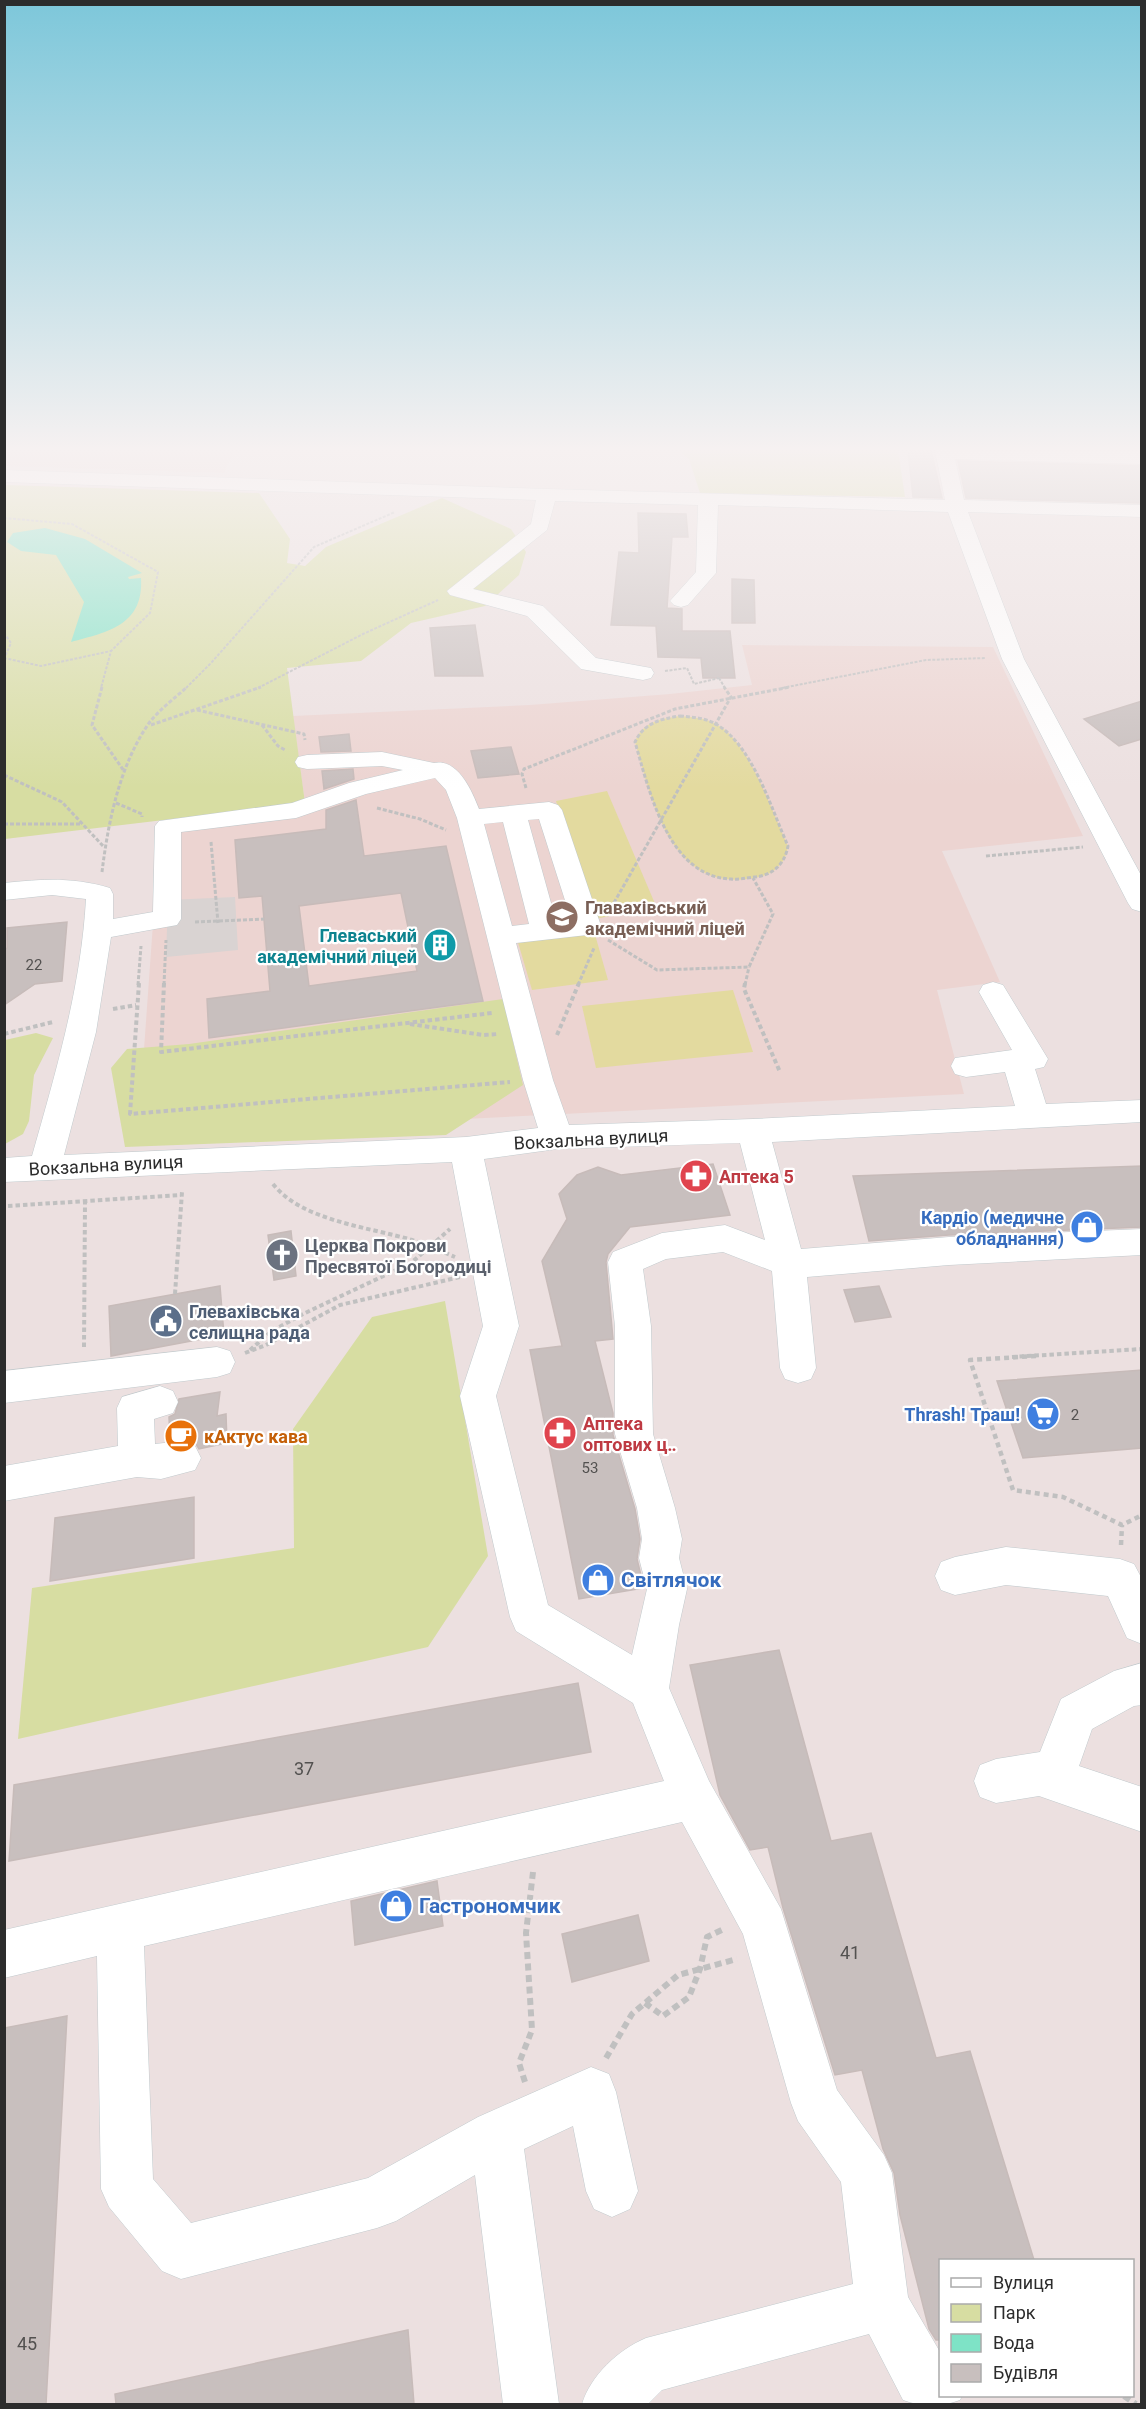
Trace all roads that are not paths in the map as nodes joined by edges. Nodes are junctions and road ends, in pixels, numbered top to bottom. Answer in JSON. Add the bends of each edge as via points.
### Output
{"nodes":[{"id":1,"x":493,"y":562,"type":"edge"},
{"id":2,"x":706,"y":562,"type":"edge"},
{"id":3,"x":978,"y":562,"type":"edge"},
{"id":4,"x":681,"y":601,"type":"dead end"},
{"id":5,"x":643,"y":673,"type":"road end"},
{"id":6,"x":307,"y":762,"type":"road end"},
{"id":7,"x":441,"y":770,"type":"junction"},
{"id":8,"x":513,"y":813,"type":"junction"},
{"id":9,"x":471,"y":823,"type":"junction"},
{"id":10,"x":561,"y":845,"type":"junction"},
{"id":11,"x":523,"y":849,"type":"junction"},
{"id":12,"x":479,"y":854,"type":"junction"},
{"id":13,"x":573,"y":883,"type":"junction"},
{"id":14,"x":535,"y":888,"type":"junction"},
{"id":15,"x":4,"y":892,"type":"edge"},
{"id":16,"x":489,"y":894,"type":"junction"},
{"id":17,"x":1142,"y":903,"type":"edge"},
{"id":18,"x":99,"y":930,"type":"junction"},
{"id":19,"x":546,"y":931,"type":"junction"},
{"id":20,"x":500,"y":936,"type":"junction"},
{"id":21,"x":993,"y":992,"type":"dead end"},
{"id":22,"x":1017,"y":1060,"type":"junction"},
{"id":23,"x":966,"y":1066,"type":"dead end"},
{"id":24,"x":1142,"y":1111,"type":"edge"},
{"id":25,"x":1034,"y":1118,"type":"junction"},
{"id":26,"x":753,"y":1131,"type":"junction"},
{"id":27,"x":557,"y":1137,"type":"junction"},
{"id":28,"x":465,"y":1149,"type":"junction"},
{"id":29,"x":45,"y":1167,"type":"junction"},
{"id":30,"x":4,"y":1170,"type":"edge"},
{"id":31,"x":1142,"y":1242,"type":"edge"},
{"id":32,"x":788,"y":1263,"type":"junction"},
{"id":33,"x":232,"y":1357,"type":"road end"},
{"id":34,"x":798,"y":1368,"type":"dead end"},
{"id":35,"x":4,"y":1387,"type":"edge"},
{"id":36,"x":160,"y":1402,"type":"dead end"},
{"id":37,"x":182,"y":1458,"type":"dead end"},
{"id":38,"x":137,"y":1460,"type":"junction"},
{"id":39,"x":4,"y":1484,"type":"edge"},
{"id":40,"x":955,"y":1576,"type":"dead end"},
{"id":41,"x":1142,"y":1624,"type":"edge"},
{"id":42,"x":1142,"y":1684,"type":"edge"},
{"id":43,"x":648,"y":1688,"type":"junction"},
{"id":44,"x":1052,"y":1779,"type":"junction"},
{"id":45,"x":996,"y":1781,"type":"dead end"},
{"id":46,"x":693,"y":1797,"type":"junction"},
{"id":47,"x":1142,"y":1810,"type":"edge"},
{"id":48,"x":120,"y":1928,"type":"junction"},
{"id":49,"x":4,"y":1954,"type":"edge"},
{"id":50,"x":515,"y":2126,"type":"junction"},
{"id":51,"x":612,"y":2191,"type":"dead end"},
{"id":52,"x":882,"y":2303,"type":"junction"},
{"id":53,"x":939,"y":2380,"type":"edge"},
{"id":54,"x":531,"y":2404,"type":"edge"},
{"id":55,"x":610,"y":2404,"type":"edge"}],
"edges":[{"from":1,"to":5,"type":"street","via":[[457,591],[535,611],[590,664]]},
{"from":2,"to":4,"type":"street","via":[[706,573]]},
{"from":3,"to":17,"type":"street","via":[[1013,659]]},
{"from":6,"to":7,"type":"street","via":[[382,759]]},
{"from":7,"to":9,"type":"street","via":[[460,792]]},
{"from":7,"to":18,"type":"street","via":[[358,788],[296,810],[168,826],[155,921]]},
{"from":8,"to":9,"type":"street"},
{"from":8,"to":10,"type":"street","via":[[549,810]]},
{"from":8,"to":11,"type":"street"},
{"from":9,"to":12,"type":"street"},
{"from":10,"to":11,"type":"street"},
{"from":10,"to":13,"type":"street"},
{"from":11,"to":12,"type":"street"},
{"from":11,"to":14,"type":"street"},
{"from":12,"to":16,"type":"street"},
{"from":13,"to":14,"type":"street"},
{"from":13,"to":19,"type":"street","via":[[587,926]]},
{"from":14,"to":16,"type":"street"},
{"from":14,"to":19,"type":"street"},
{"from":15,"to":18,"type":"street","via":[[56,885],[100,894]]},
{"from":16,"to":20,"type":"street"},
{"from":18,"to":29,"type":"street","via":[[87,1014]]},
{"from":19,"to":20,"type":"street"},
{"from":20,"to":27,"type":"street"},
{"from":21,"to":22,"type":"street","via":[[1033,1059]]},
{"from":22,"to":23,"type":"street"},
{"from":22,"to":25,"type":"street"},
{"from":24,"to":25,"type":"street","name":"Вокзальна вулиця"},
{"from":25,"to":26,"type":"street","name":"Вокзальна вулиця"},
{"from":26,"to":27,"type":"street","name":"Вокзальна вулиця"},
{"from":26,"to":32,"type":"street"},
{"from":27,"to":28,"type":"street","name":"Вокзальна вулиця"},
{"from":28,"to":29,"type":"street","name":"Вокзальна вулиця"},
{"from":28,"to":43,"type":"street","via":[[501,1326],[478,1396],[531,1617]]},
{"from":29,"to":30,"type":"street","name":"Вокзальна вулиця"},
{"from":31,"to":32,"type":"street"},
{"from":32,"to":34,"type":"street"},
{"from":32,"to":43,"type":"street","via":[[725,1238],[662,1246],[626,1262],[633,1326],[634,1434],[656,1508],[662,1539],[659,1558],[667,1589]]},
{"from":33,"to":35,"type":"street"},
{"from":36,"to":38,"type":"street","via":[[135,1408]]},
{"from":37,"to":38,"type":"street","via":[[160,1462]]},
{"from":38,"to":39,"type":"street"},
{"from":40,"to":41,"type":"street","via":[[1006,1566],[1120,1578]]},
{"from":42,"to":44,"type":"street","via":[[1130,1686],[1076,1714]]},
{"from":43,"to":46,"type":"street"},
{"from":44,"to":45,"type":"street","via":[[1039,1774]]},
{"from":44,"to":47,"type":"street"},
{"from":46,"to":48,"type":"street"},
{"from":46,"to":52,"type":"street","via":[[764,1933],[816,2103],[866,2173]]},
{"from":48,"to":49,"type":"street"},
{"from":48,"to":50,"type":"street","via":[[127,2189],[181,2252],[377,2202]]},
{"from":50,"to":51,"type":"street","via":[[591,2092]]},
{"from":50,"to":54,"type":"street"},
{"from":52,"to":53,"type":"street","via":[[922,2380]]},
{"from":52,"to":55,"type":"street","via":[[646,2366]]}]}
